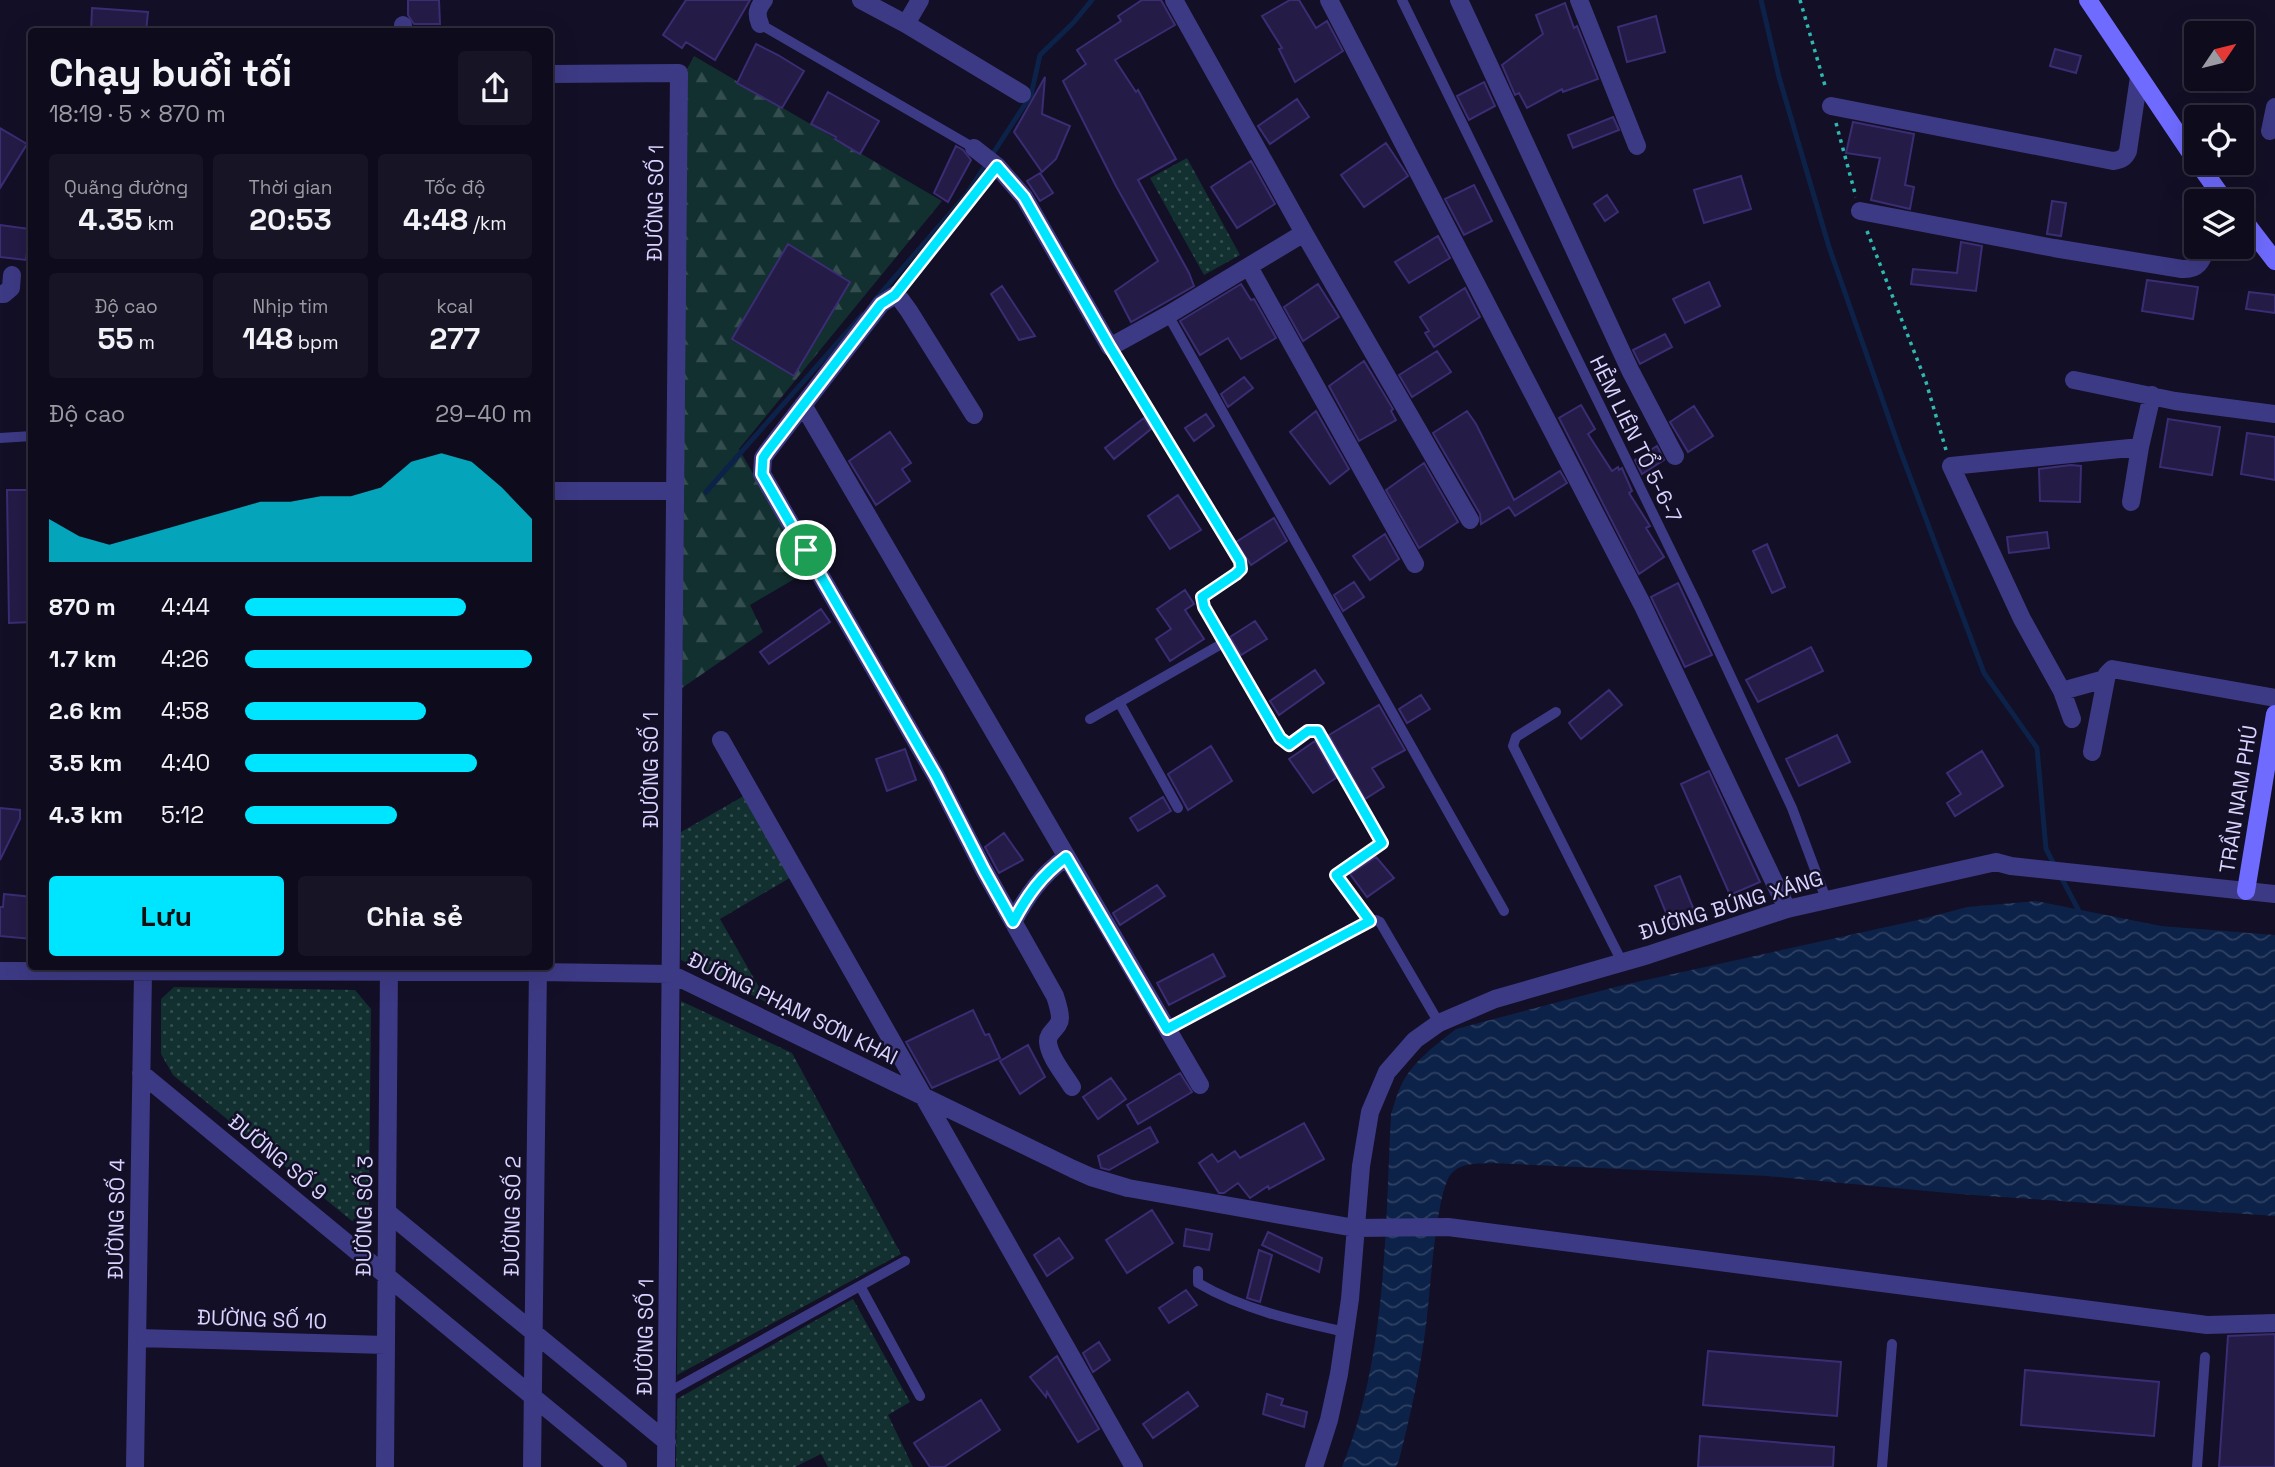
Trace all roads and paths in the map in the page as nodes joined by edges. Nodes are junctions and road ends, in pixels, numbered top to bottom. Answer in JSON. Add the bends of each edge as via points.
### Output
{"nodes":[{"id":1,"x":764,"y":0,"type":"edge"},
{"id":2,"x":861,"y":0,"type":"edge"},
{"id":3,"x":919,"y":0,"type":"edge"},
{"id":4,"x":1174,"y":0,"type":"edge"},
{"id":5,"x":1329,"y":0,"type":"edge"},
{"id":6,"x":1402,"y":0,"type":"edge"},
{"id":7,"x":1459,"y":0,"type":"edge"},
{"id":8,"x":1579,"y":0,"type":"edge"},
{"id":9,"x":1800,"y":0,"type":"edge"},
{"id":10,"x":2088,"y":0,"type":"edge"},
{"id":11,"x":760,"y":24,"type":"joint"},
{"id":12,"x":906,"y":24,"type":"junction"},
{"id":13,"x":553,"y":74,"type":"edge"},
{"id":14,"x":2139,"y":77,"type":"junction"},
{"id":15,"x":1022,"y":94,"type":"dead end"},
{"id":16,"x":1831,"y":106,"type":"junction"},
{"id":17,"x":2275,"y":107,"type":"edge"},
{"id":18,"x":2270,"y":131,"type":"dead end"},
{"id":19,"x":2184,"y":143,"type":"edge"},
{"id":20,"x":1637,"y":146,"type":"dead end"},
{"id":21,"x":974,"y":149,"type":"joint"},
{"id":22,"x":997,"y":166,"type":"junction"},
{"id":23,"x":1860,"y":211,"type":"junction"},
{"id":24,"x":1304,"y":233,"type":"junction"},
{"id":25,"x":2254,"y":234,"type":"edge"},
{"id":26,"x":2202,"y":259,"type":"edge"},
{"id":27,"x":2275,"y":261,"type":"edge"},
{"id":28,"x":1249,"y":267,"type":"junction"},
{"id":29,"x":12,"y":275,"type":"dead end"},
{"id":30,"x":0,"y":294,"type":"edge"},
{"id":31,"x":895,"y":295,"type":"junction"},
{"id":32,"x":1168,"y":315,"type":"junction"},
{"id":33,"x":1110,"y":347,"type":"junction"},
{"id":34,"x":2074,"y":380,"type":"dead end"},
{"id":35,"x":2152,"y":395,"type":"junction"},
{"id":36,"x":803,"y":405,"type":"junction"},
{"id":37,"x":2275,"y":414,"type":"edge"},
{"id":38,"x":974,"y":415,"type":"dead end"},
{"id":39,"x":28,"y":436,"type":"edge"},
{"id":40,"x":0,"y":438,"type":"edge"},
{"id":41,"x":2140,"y":447,"type":"junction"},
{"id":42,"x":1675,"y":456,"type":"dead end"},
{"id":43,"x":1951,"y":466,"type":"junction"},
{"id":44,"x":553,"y":491,"type":"edge"},
{"id":45,"x":676,"y":491,"type":"junction"},
{"id":46,"x":2131,"y":502,"type":"dead end"},
{"id":47,"x":1469,"y":520,"type":"dead end"},
{"id":48,"x":1415,"y":564,"type":"dead end"},
{"id":49,"x":1225,"y":642,"type":"junction"},
{"id":50,"x":2105,"y":679,"type":"junction"},
{"id":51,"x":2062,"y":691,"type":"junction"},
{"id":52,"x":2275,"y":698,"type":"edge"},
{"id":53,"x":1119,"y":702,"type":"junction"},
{"id":54,"x":1556,"y":712,"type":"dead end"},
{"id":55,"x":2275,"y":714,"type":"edge"},
{"id":56,"x":1090,"y":719,"type":"dead end"},
{"id":57,"x":2072,"y":719,"type":"dead end"},
{"id":58,"x":721,"y":740,"type":"dead end"},
{"id":59,"x":2092,"y":752,"type":"dead end"},
{"id":60,"x":1178,"y":808,"type":"dead end"},
{"id":61,"x":1066,"y":857,"type":"junction"},
{"id":62,"x":2246,"y":891,"type":"junction"},
{"id":63,"x":2275,"y":894,"type":"edge"},
{"id":64,"x":1826,"y":899,"type":"junction"},
{"id":65,"x":1787,"y":909,"type":"junction"},
{"id":66,"x":1504,"y":911,"type":"dead end"},
{"id":67,"x":1370,"y":921,"type":"junction"},
{"id":68,"x":1013,"y":922,"type":"junction"},
{"id":69,"x":1622,"y":962,"type":"junction"},
{"id":70,"x":307,"y":970,"type":"edge"},
{"id":71,"x":389,"y":970,"type":"edge"},
{"id":72,"x":538,"y":970,"type":"edge"},
{"id":73,"x":553,"y":970,"type":"edge"},
{"id":74,"x":0,"y":971,"type":"edge"},
{"id":75,"x":143,"y":972,"type":"junction"},
{"id":76,"x":671,"y":974,"type":"junction"},
{"id":77,"x":1439,"y":1023,"type":"junction"},
{"id":78,"x":1167,"y":1029,"type":"junction"},
{"id":79,"x":141,"y":1073,"type":"junction"},
{"id":80,"x":1200,"y":1085,"type":"dead end"},
{"id":81,"x":1072,"y":1087,"type":"dead end"},
{"id":82,"x":924,"y":1096,"type":"junction"},
{"id":83,"x":387,"y":1212,"type":"junction"},
{"id":84,"x":1363,"y":1228,"type":"junction"},
{"id":85,"x":905,"y":1261,"type":"dead end"},
{"id":86,"x":1198,"y":1271,"type":"dead end"},
{"id":87,"x":386,"y":1276,"type":"junction"},
{"id":88,"x":860,"y":1286,"type":"junction"},
{"id":89,"x":2275,"y":1323,"type":"edge"},
{"id":90,"x":533,"y":1332,"type":"junction"},
{"id":91,"x":1345,"y":1332,"type":"junction"},
{"id":92,"x":137,"y":1338,"type":"junction"},
{"id":93,"x":1892,"y":1344,"type":"dead end"},
{"id":94,"x":386,"y":1345,"type":"junction"},
{"id":95,"x":2205,"y":1357,"type":"dead end"},
{"id":96,"x":667,"y":1393,"type":"junction"},
{"id":97,"x":533,"y":1396,"type":"junction"},
{"id":98,"x":920,"y":1396,"type":"dead end"},
{"id":99,"x":667,"y":1442,"type":"junction"},
{"id":100,"x":135,"y":1467,"type":"edge"},
{"id":101,"x":385,"y":1467,"type":"edge"},
{"id":102,"x":532,"y":1467,"type":"edge"},
{"id":103,"x":618,"y":1467,"type":"edge"},
{"id":104,"x":666,"y":1467,"type":"edge"},
{"id":105,"x":1135,"y":1467,"type":"edge"},
{"id":106,"x":1314,"y":1467,"type":"edge"},
{"id":107,"x":1882,"y":1467,"type":"edge"},
{"id":108,"x":2197,"y":1467,"type":"edge"}],
"edges":[{"from":1,"to":11,"type":"street","via":[[758,7]]},
{"from":2,"to":12,"type":"street"},
{"from":3,"to":12,"type":"street"},
{"from":4,"to":24,"type":"street"},
{"from":5,"to":65,"type":"street","via":[[1642,604]]},
{"from":6,"to":64,"type":"lane","name":"HẺM LIÊN TỔ 5-6-7","via":[[1696,602],[1792,808]]},
{"from":7,"to":42,"type":"street","via":[[1630,370]]},
{"from":8,"to":20,"type":"street"},
{"from":9,"to":16,"type":"path"},
{"from":10,"to":14,"type":"street"},
{"from":11,"to":21,"type":"lane"},
{"from":12,"to":15,"type":"street"},
{"from":13,"to":45,"type":"street","name":"ĐƯỜNG SỐ 1","via":[[679,73]]},
{"from":14,"to":16,"type":"street","via":[[2128,151],[2113,161]]},
{"from":14,"to":19,"type":"street"},
{"from":16,"to":23,"type":"path"},
{"from":17,"to":18,"type":"street"},
{"from":21,"to":22,"type":"street"},
{"from":22,"to":31,"type":"lane"},
{"from":22,"to":33,"type":"street","via":[[1024,197]]},
{"from":23,"to":26,"type":"street","via":[[2182,269],[2196,267]]},
{"from":23,"to":43,"type":"path","via":[[1926,382]]},
{"from":24,"to":28,"type":"street"},
{"from":24,"to":47,"type":"street"},
{"from":25,"to":27,"type":"street"},
{"from":28,"to":32,"type":"street"},
{"from":28,"to":48,"type":"street"},
{"from":29,"to":30,"type":"street","via":[[11,288]]},
{"from":31,"to":36,"type":"street","via":[[881,304]]},
{"from":31,"to":38,"type":"street"},
{"from":32,"to":33,"type":"street"},
{"from":32,"to":66,"type":"lane"},
{"from":33,"to":49,"type":"lane","via":[[1240,561],[1236,574],[1202,597]]},
{"from":34,"to":35,"type":"street"},
{"from":35,"to":37,"type":"street"},
{"from":35,"to":41,"type":"street"},
{"from":36,"to":61,"type":"street"},
{"from":36,"to":68,"type":"street","via":[[763,458],[762,474],[936,776]]},
{"from":39,"to":40,"type":"lane"},
{"from":41,"to":43,"type":"street"},
{"from":41,"to":46,"type":"street"},
{"from":43,"to":51,"type":"street","via":[[2022,619]]},
{"from":44,"to":45,"type":"street"},
{"from":45,"to":76,"type":"street","name":"ĐƯỜNG SỐ 1"},
{"from":49,"to":53,"type":"lane"},
{"from":49,"to":67,"type":"lane","via":[[1284,743],[1289,745],[1308,731],[1318,731],[1382,843],[1336,875]]},
{"from":50,"to":51,"type":"street"},
{"from":50,"to":52,"type":"street","via":[[2112,670]]},
{"from":50,"to":59,"type":"street"},
{"from":51,"to":57,"type":"street"},
{"from":53,"to":56,"type":"lane"},
{"from":53,"to":60,"type":"lane"},
{"from":54,"to":69,"type":"lane","via":[[1516,737],[1513,746]]},
{"from":55,"to":62,"type":"street","name":"TRẦN NAM PHÚ"},
{"from":58,"to":82,"type":"street"},
{"from":61,"to":68,"type":"street","via":[[1033,887]]},
{"from":61,"to":78,"type":"street"},
{"from":62,"to":63,"type":"street","name":"ĐƯỜNG BÚNG XÁNG"},
{"from":62,"to":64,"type":"street","name":"ĐƯỜNG BÚNG XÁNG","via":[[1996,862]]},
{"from":64,"to":65,"type":"street","name":"ĐƯỜNG BÚNG XÁNG"},
{"from":65,"to":69,"type":"street","name":"ĐƯỜNG BÚNG XÁNG"},
{"from":67,"to":77,"type":"lane","via":[[1380,922]]},
{"from":67,"to":78,"type":"lane"},
{"from":68,"to":81,"type":"street","via":[[1055,996],[1059,1025],[1048,1043]]},
{"from":69,"to":77,"type":"street","name":"ĐƯỜNG BÚNG XÁNG","via":[[1494,999]]},
{"from":70,"to":75,"type":"street","name":"ĐƯỜNG PHẠM SƠN KHAI"},
{"from":71,"to":83,"type":"street","name":"ĐƯỜNG SỐ 3"},
{"from":72,"to":90,"type":"street","name":"ĐƯỜNG SỐ 2"},
{"from":73,"to":76,"type":"street","name":"ĐƯỜNG PHẠM SƠN KHAI"},
{"from":74,"to":75,"type":"street","name":"ĐƯỜNG PHẠM SƠN KHAI"},
{"from":75,"to":79,"type":"street","name":"ĐƯỜNG SỐ 4"},
{"from":76,"to":82,"type":"street","name":"ĐƯỜNG PHẠM SƠN KHAI"},
{"from":76,"to":96,"type":"street","name":"ĐƯỜNG SỐ 1"},
{"from":77,"to":84,"type":"street","name":"ĐƯỜNG BÚNG XÁNG","via":[[1415,1040],[1387,1072],[1370,1112]]},
{"from":78,"to":80,"type":"street"},
{"from":79,"to":87,"type":"street","name":"ĐƯỜNG SỐ 9"},
{"from":79,"to":92,"type":"street","name":"ĐƯỜNG SỐ 4"},
{"from":82,"to":84,"type":"street","name":"ĐƯỜNG PHẠM SƠN KHAI","via":[[1112,1184]]},
{"from":82,"to":105,"type":"street"},
{"from":83,"to":87,"type":"street","name":"ĐƯỜNG SỐ 3"},
{"from":83,"to":90,"type":"street"},
{"from":84,"to":89,"type":"street","name":"ĐƯỜNG PHẠM SƠN KHAI","via":[[1448,1227],[2207,1325]]},
{"from":84,"to":91,"type":"street","name":"ĐƯỜNG BÚNG XÁNG"},
{"from":85,"to":88,"type":"lane"},
{"from":86,"to":91,"type":"lane","via":[[1198,1283],[1220,1296],[1301,1323]]},
{"from":87,"to":94,"type":"street","name":"ĐƯỜNG SỐ 3"},
{"from":87,"to":97,"type":"street","name":"ĐƯỜNG SỐ 9"},
{"from":88,"to":96,"type":"lane"},
{"from":88,"to":98,"type":"lane"},
{"from":90,"to":97,"type":"street","name":"ĐƯỜNG SỐ 2"},
{"from":90,"to":99,"type":"street"},
{"from":91,"to":106,"type":"street","name":"ĐƯỜNG BÚNG XÁNG","via":[[1329,1420]]},
{"from":92,"to":94,"type":"street","name":"ĐƯỜNG SỐ 10"},
{"from":92,"to":100,"type":"street","name":"ĐƯỜNG SỐ 4"},
{"from":93,"to":107,"type":"lane"},
{"from":94,"to":101,"type":"street","name":"ĐƯỜNG SỐ 3"},
{"from":95,"to":108,"type":"lane"},
{"from":96,"to":99,"type":"street","name":"ĐƯỜNG SỐ 1"},
{"from":97,"to":102,"type":"street","name":"ĐƯỜNG SỐ 2"},
{"from":97,"to":103,"type":"street","name":"ĐƯỜNG SỐ 9"},
{"from":99,"to":104,"type":"street","name":"ĐƯỜNG SỐ 1"}]}
